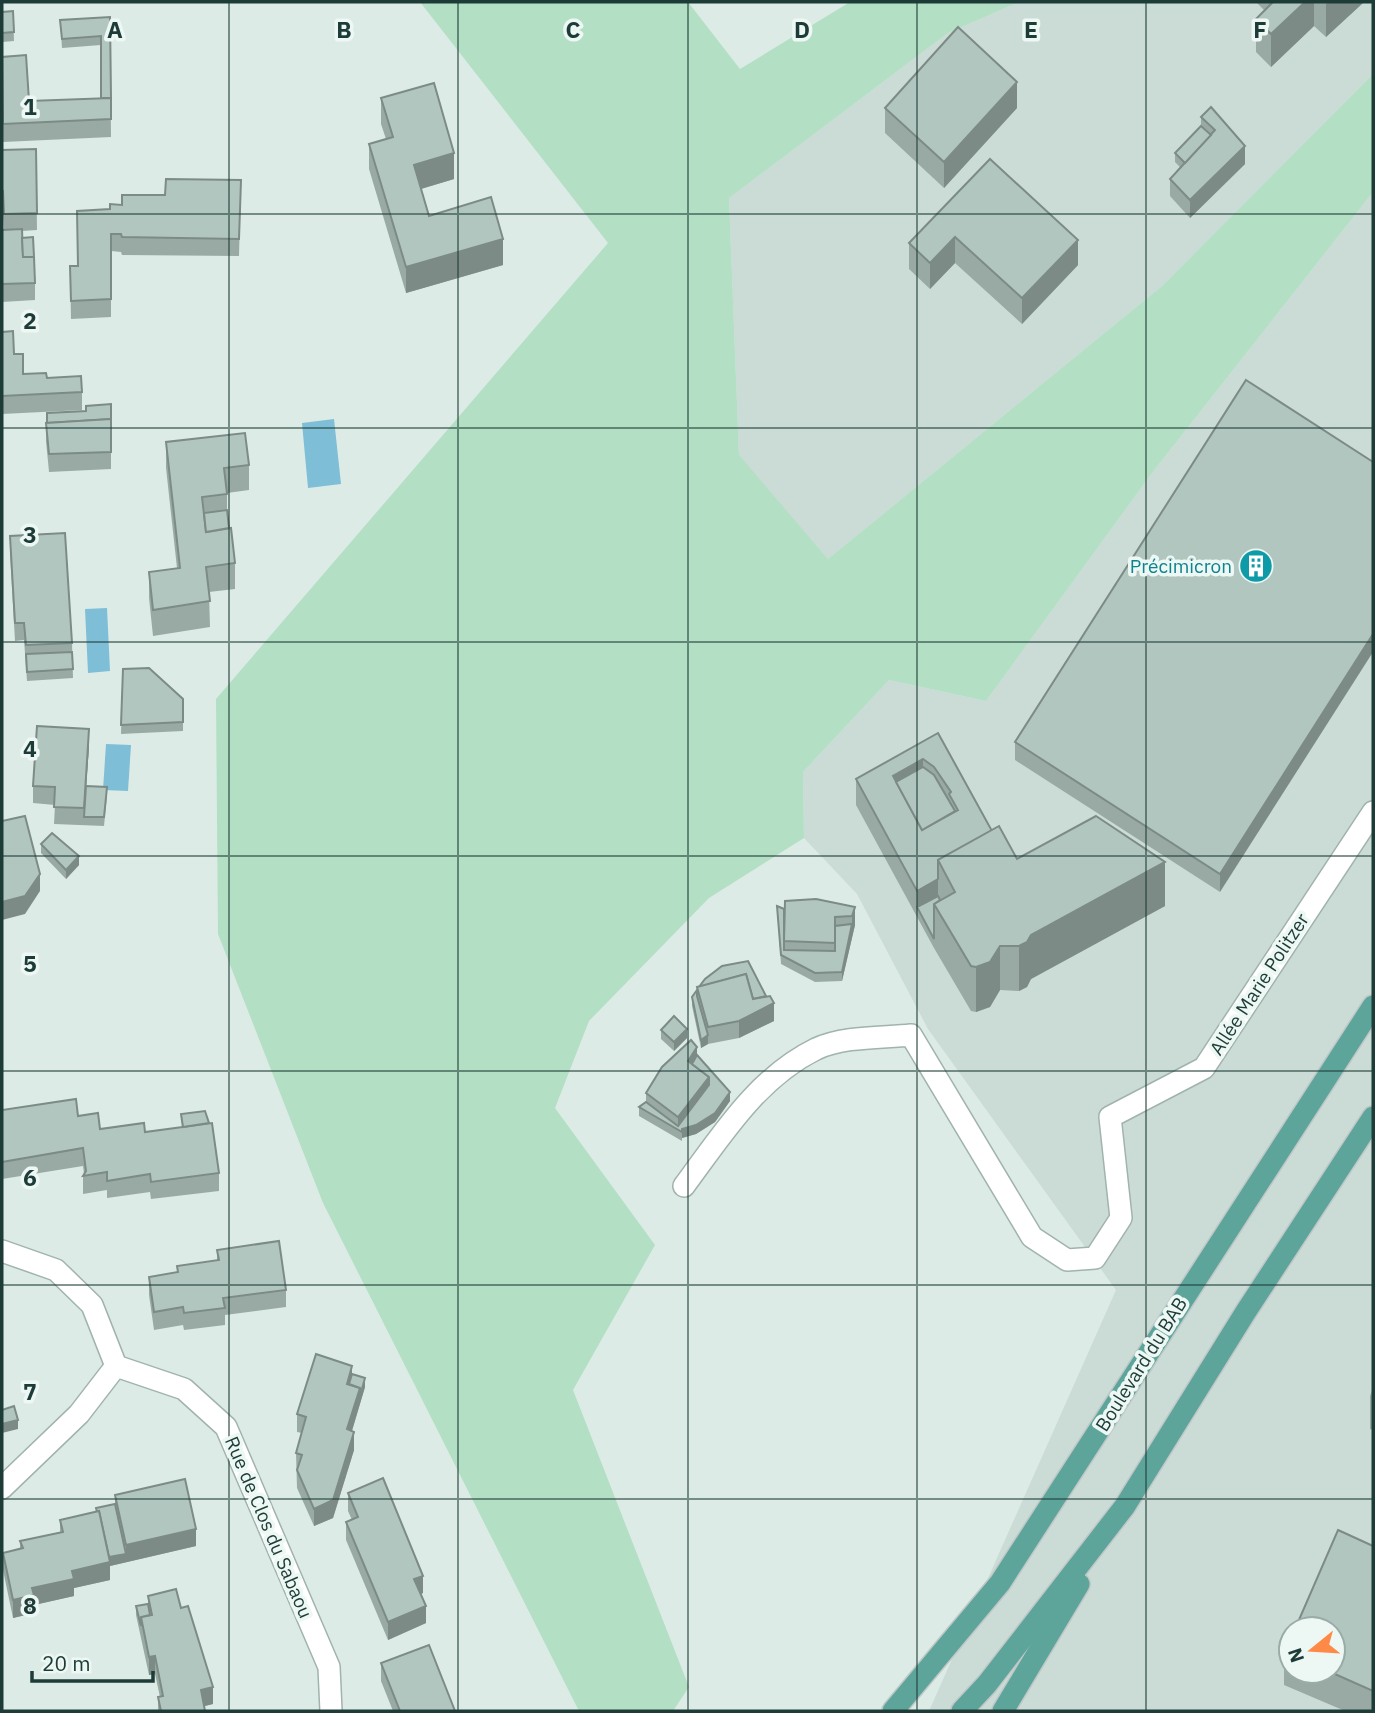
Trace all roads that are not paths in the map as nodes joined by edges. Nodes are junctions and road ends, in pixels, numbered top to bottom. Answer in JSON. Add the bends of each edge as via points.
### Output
{"nodes":[{"id":1,"x":1373,"y":812,"type":"edge"},
{"id":2,"x":1373,"y":1006,"type":"edge"},
{"id":3,"x":1373,"y":1117,"type":"edge"},
{"id":4,"x":684,"y":1186,"type":"dead end"},
{"id":5,"x":2,"y":1251,"type":"edge"},
{"id":6,"x":116,"y":1366,"type":"junction"},
{"id":7,"x":2,"y":1488,"type":"edge"},
{"id":8,"x":1125,"y":1506,"type":"junction"},
{"id":9,"x":331,"y":1711,"type":"edge"},
{"id":10,"x":893,"y":1711,"type":"edge"},
{"id":11,"x":962,"y":1711,"type":"edge"},
{"id":12,"x":1003,"y":1711,"type":"edge"}],
"edges":[{"from":1,"to":4,"type":"street","name":"Allée Marie Politzer","via":[[1204,1068],[1110,1117],[1121,1218],[1095,1258],[1067,1260],[1032,1237],[911,1035],[817,1049],[756,1091]]},
{"from":2,"to":10,"type":"main road","name":"Boulevard du BAB","via":[[1000,1583]]},
{"from":3,"to":8,"type":"main road"},
{"from":5,"to":6,"type":"street","via":[[56,1270],[92,1305]]},
{"from":6,"to":7,"type":"street","via":[[79,1414]]},
{"from":6,"to":9,"type":"street","name":"Rue de Clos du Sabaou","via":[[184,1389],[226,1427],[329,1668]]},
{"from":8,"to":11,"type":"main road"},
{"from":8,"to":12,"type":"main road"}]}
